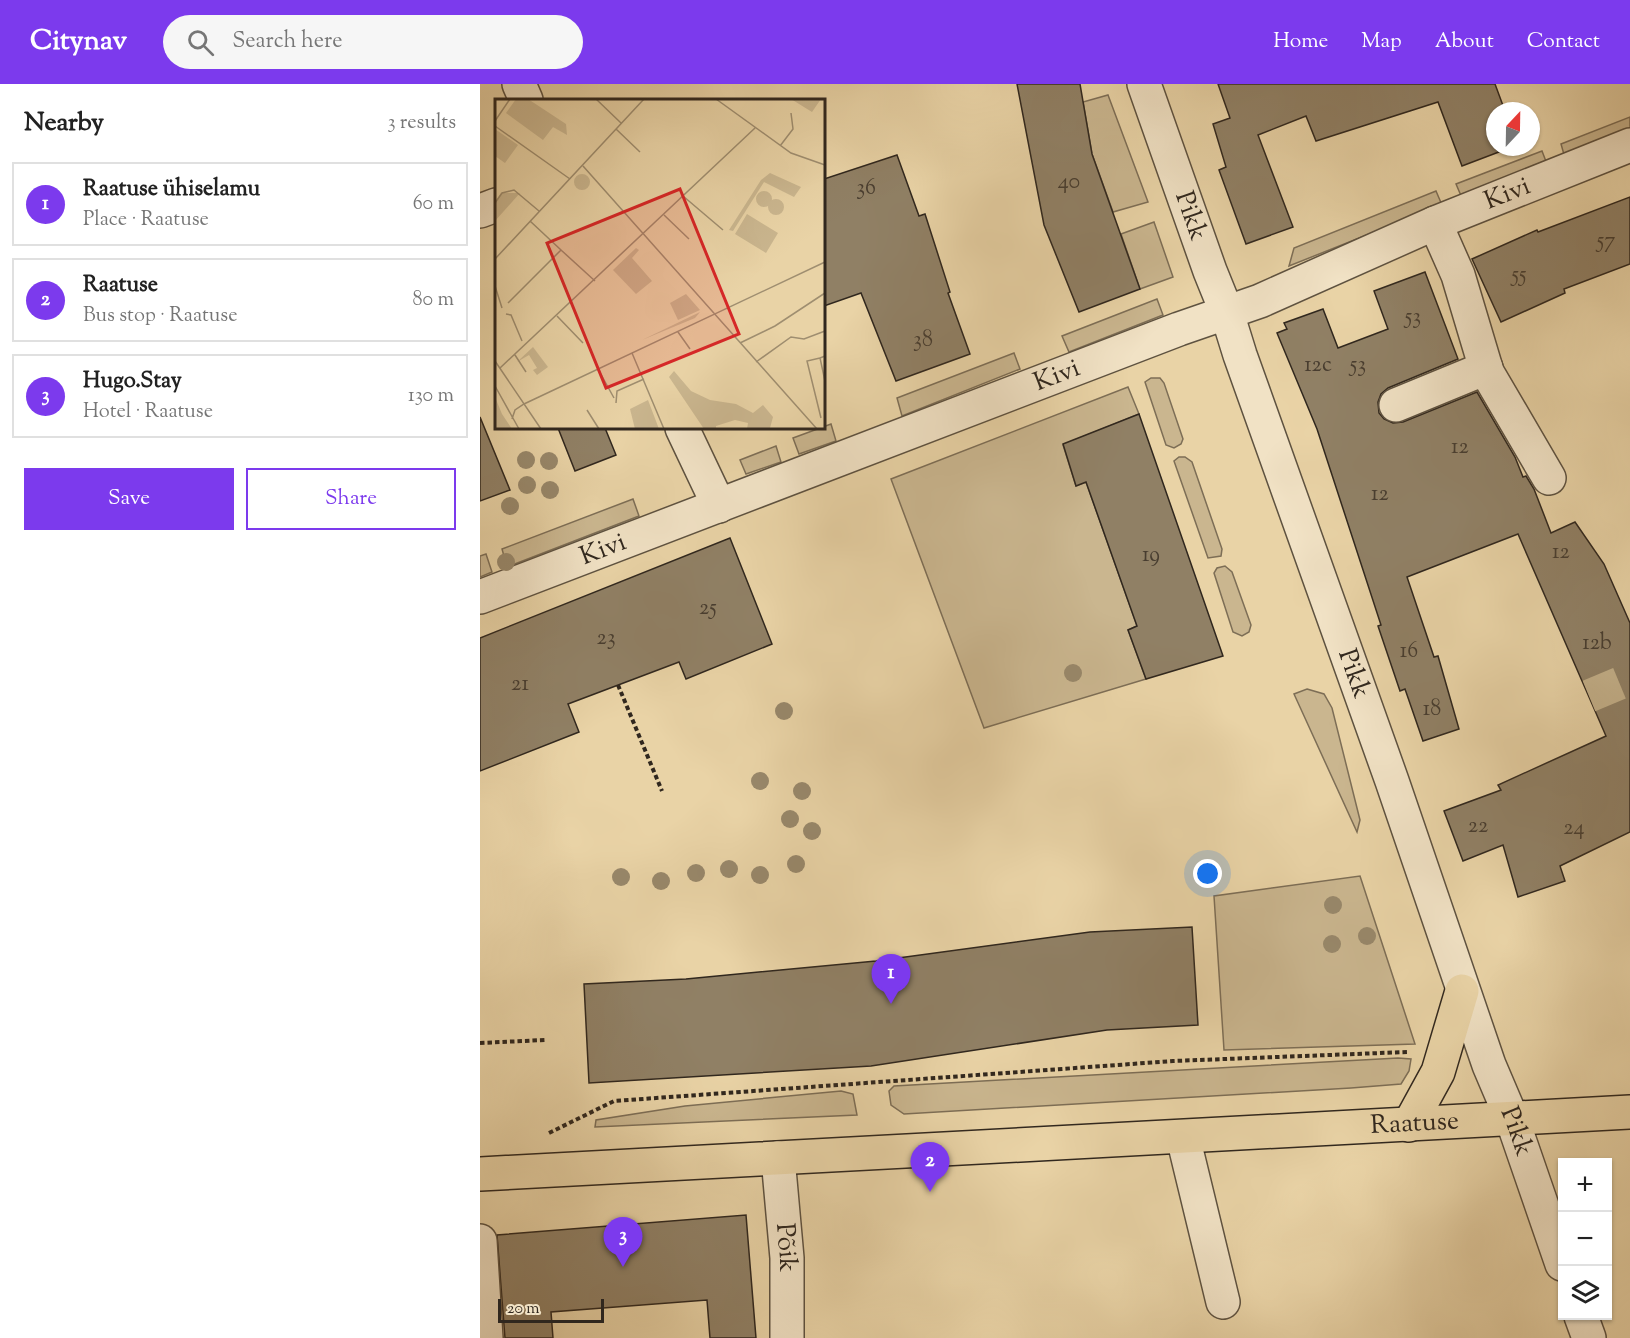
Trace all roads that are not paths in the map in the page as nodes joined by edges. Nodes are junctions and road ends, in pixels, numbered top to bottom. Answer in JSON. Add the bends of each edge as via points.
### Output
{"nodes":[{"id":1,"x":519,"y":84,"type":"edge"},
{"id":2,"x":1144,"y":84,"type":"edge"},
{"id":3,"x":526,"y":99,"type":"edge"},
{"id":4,"x":1630,"y":145,"type":"edge"},
{"id":5,"x":495,"y":205,"type":"edge"},
{"id":6,"x":480,"y":212,"type":"edge"},
{"id":7,"x":1435,"y":223,"type":"junction"},
{"id":8,"x":1227,"y":313,"type":"junction"},
{"id":9,"x":1486,"y":368,"type":"junction"},
{"id":10,"x":1396,"y":405,"type":"dead end"},
{"id":11,"x":682,"y":429,"type":"edge"},
{"id":12,"x":1549,"y":478,"type":"dead end"},
{"id":13,"x":719,"y":506,"type":"junction"},
{"id":14,"x":480,"y":597,"type":"edge"},
{"id":15,"x":1462,"y":991,"type":"junction"},
{"id":16,"x":1630,"y":1112,"type":"edge"},
{"id":17,"x":1512,"y":1119,"type":"junction"},
{"id":18,"x":1409,"y":1125,"type":"junction"},
{"id":19,"x":1183,"y":1137,"type":"junction"},
{"id":20,"x":778,"y":1158,"type":"junction"},
{"id":21,"x":480,"y":1174,"type":"edge"},
{"id":22,"x":480,"y":1241,"type":"edge"},
{"id":23,"x":1558,"y":1250,"type":"edge"},
{"id":24,"x":1223,"y":1302,"type":"dead end"},
{"id":25,"x":1582,"y":1320,"type":"edge"},
{"id":26,"x":486,"y":1338,"type":"edge"},
{"id":27,"x":787,"y":1338,"type":"edge"},
{"id":28,"x":1589,"y":1338,"type":"edge"}],
"edges":[{"from":1,"to":3,"type":"street"},
{"from":2,"to":8,"type":"street","name":"Pikk"},
{"from":4,"to":7,"type":"street","name":"Kivi"},
{"from":5,"to":6,"type":"street"},
{"from":7,"to":8,"type":"street","name":"Kivi"},
{"from":7,"to":9,"type":"street","via":[[1458,275]]},
{"from":8,"to":13,"type":"street","name":"Kivi"},
{"from":8,"to":15,"type":"street","name":"Pikk"},
{"from":9,"to":10,"type":"street"},
{"from":9,"to":12,"type":"street"},
{"from":11,"to":13,"type":"street"},
{"from":13,"to":14,"type":"street","name":"Kivi"},
{"from":15,"to":17,"type":"street","name":"Pikk"},
{"from":15,"to":18,"type":"main road","via":[[1438,1072]]},
{"from":16,"to":17,"type":"main road","name":"Raatuse"},
{"from":17,"to":18,"type":"main road","name":"Raatuse"},
{"from":17,"to":23,"type":"street","name":"Pikk"},
{"from":18,"to":19,"type":"main road","name":"Raatuse"},
{"from":19,"to":20,"type":"main road","name":"Raatuse"},
{"from":19,"to":24,"type":"street"},
{"from":20,"to":21,"type":"main road","name":"Raatuse"},
{"from":20,"to":27,"type":"street","name":"Põik","via":[[787,1258]]},
{"from":22,"to":26,"type":"street"},
{"from":25,"to":28,"type":"street"}]}
